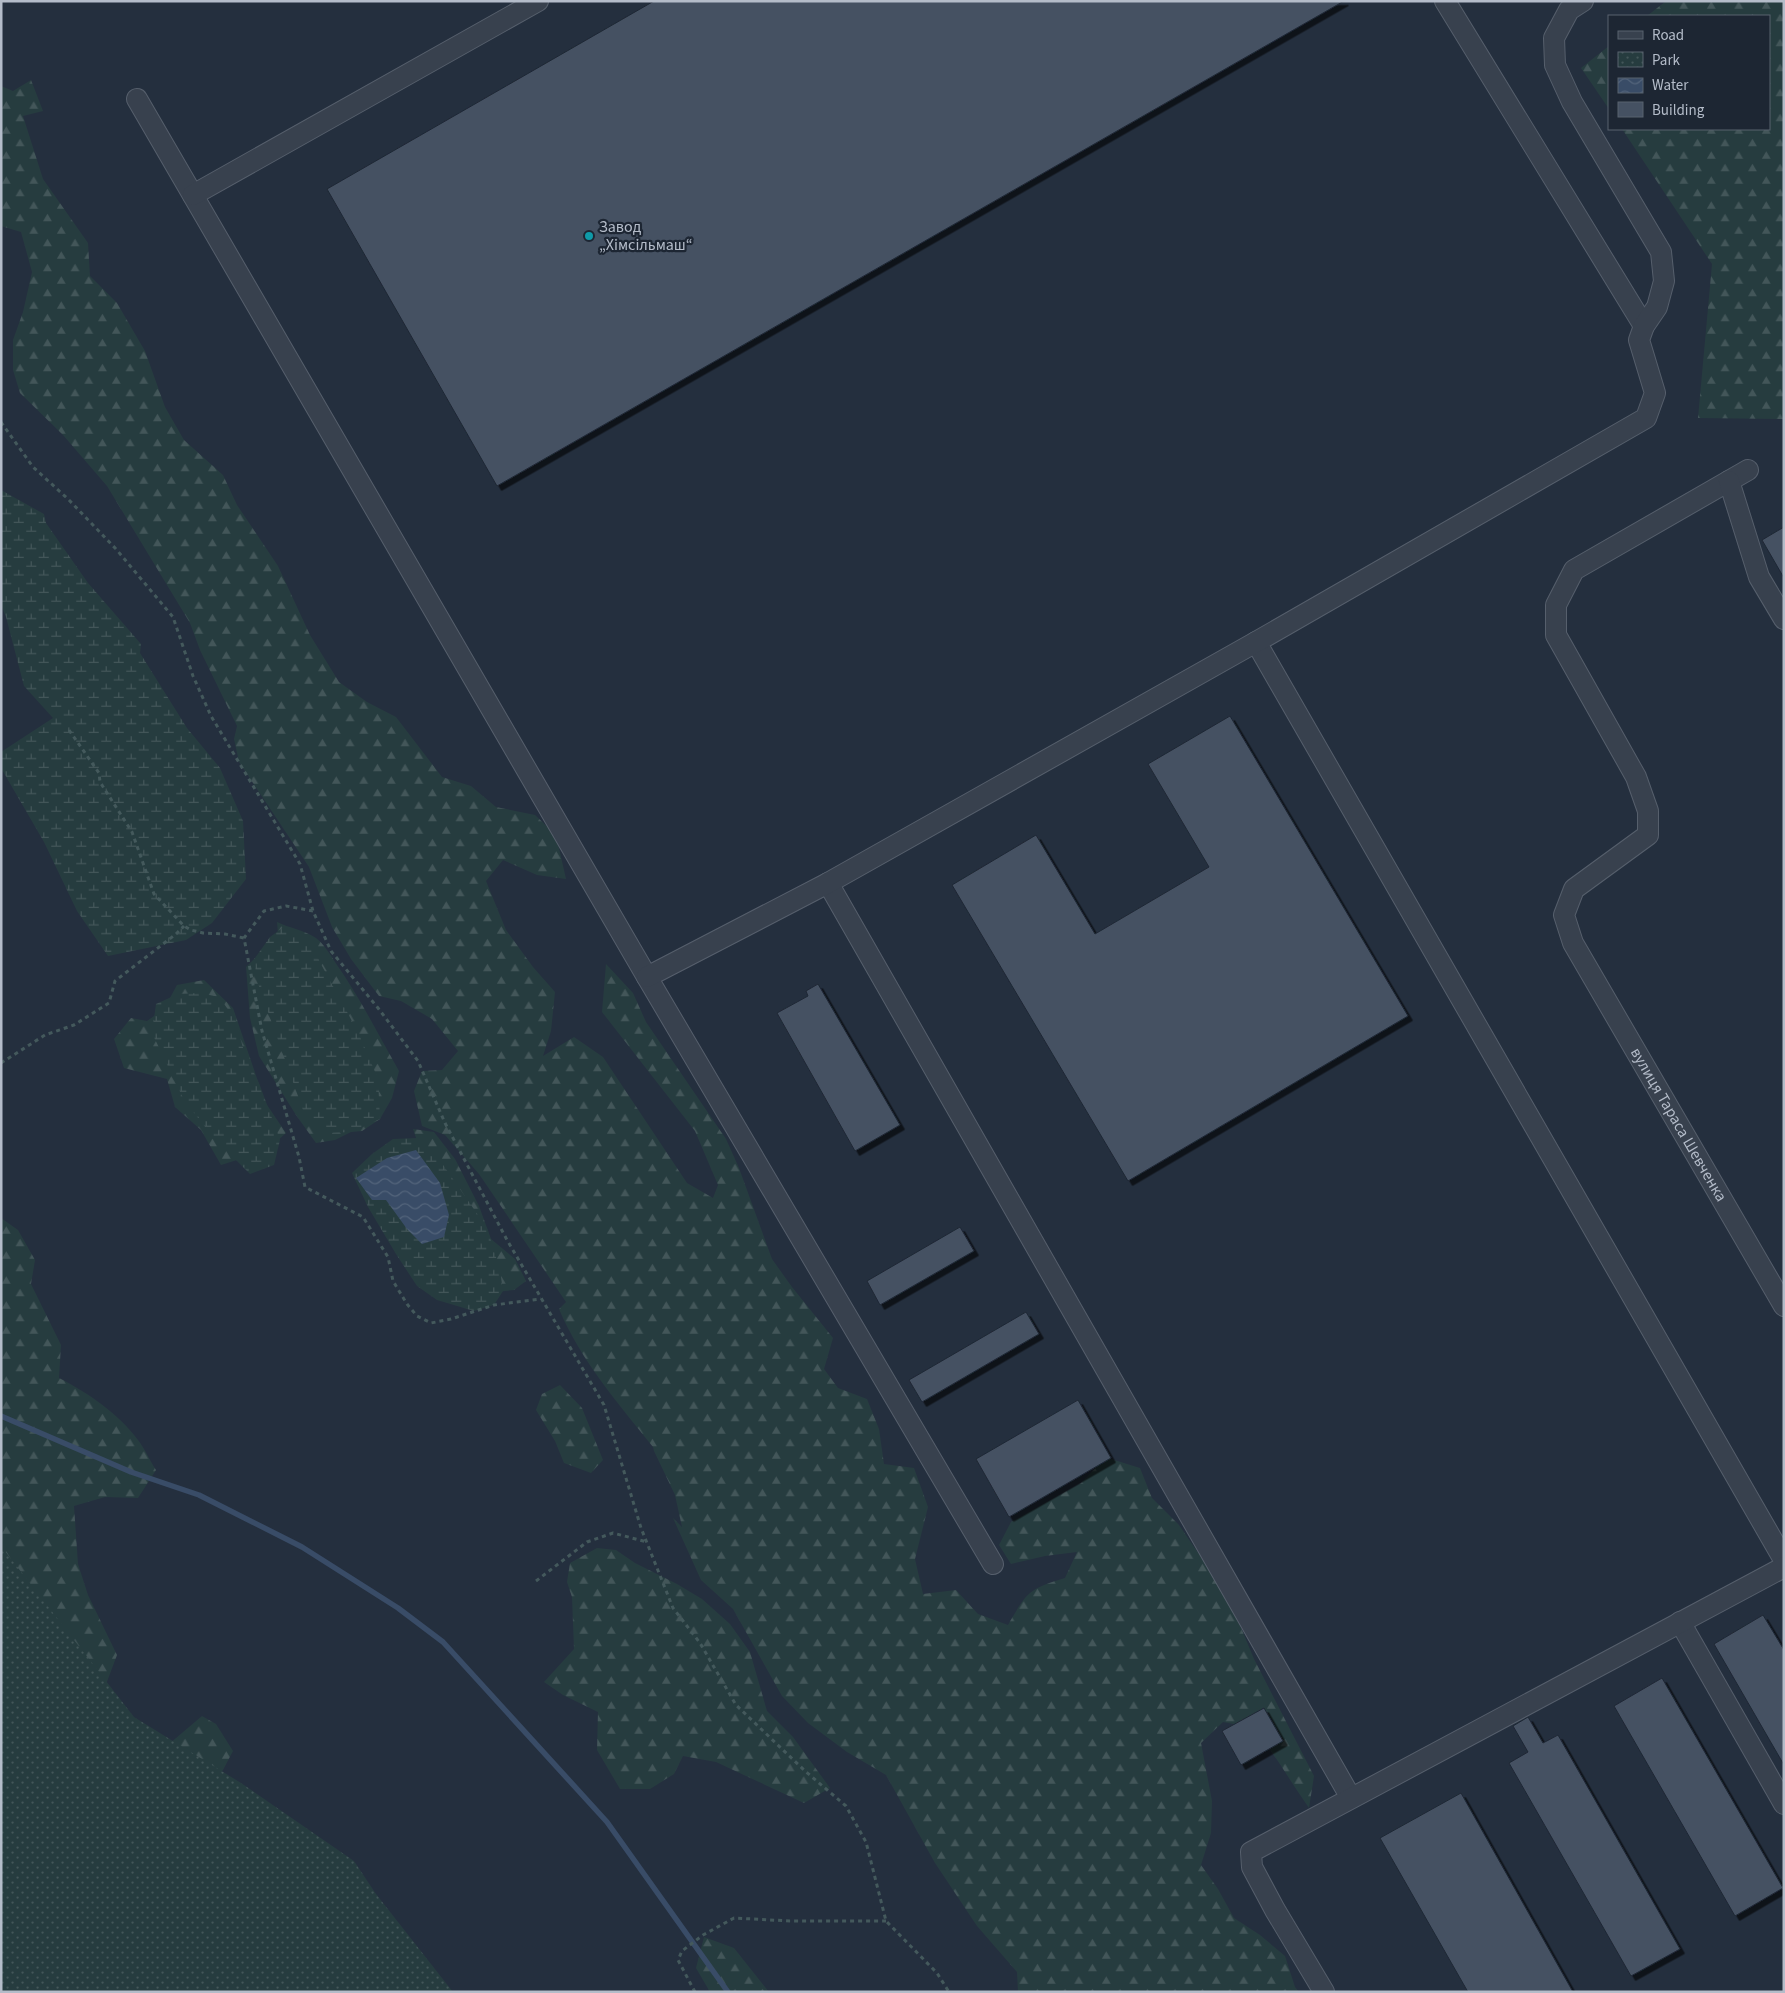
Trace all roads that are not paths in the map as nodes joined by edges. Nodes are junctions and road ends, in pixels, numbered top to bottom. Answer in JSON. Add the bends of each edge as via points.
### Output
{"nodes":[{"id":1,"x":1445,"y":1,"type":"edge"},
{"id":2,"x":1583,"y":1,"type":"edge"},
{"id":3,"x":536,"y":2,"type":"edge"},
{"id":4,"x":137,"y":99,"type":"dead end"},
{"id":5,"x":193,"y":195,"type":"junction"},
{"id":6,"x":1644,"y":326,"type":"junction"},
{"id":7,"x":1748,"y":470,"type":"dead end"},
{"id":8,"x":1729,"y":481,"type":"junction"},
{"id":9,"x":1784,"y":619,"type":"edge"},
{"id":10,"x":1256,"y":642,"type":"junction"},
{"id":11,"x":828,"y":883,"type":"junction"},
{"id":12,"x":647,"y":977,"type":"junction"},
{"id":13,"x":1784,"y":1305,"type":"edge"},
{"id":14,"x":1784,"y":1560,"type":"edge"},
{"id":15,"x":993,"y":1564,"type":"dead end"},
{"id":16,"x":1784,"y":1567,"type":"edge"},
{"id":17,"x":1680,"y":1622,"type":"junction"},
{"id":18,"x":1352,"y":1798,"type":"junction"},
{"id":19,"x":1784,"y":1804,"type":"edge"},
{"id":20,"x":1324,"y":1992,"type":"edge"}],
"edges":[{"from":1,"to":6,"type":"lane"},
{"from":2,"to":6,"type":"lane","via":[[1569,10],[1554,38],[1555,65],[1572,102],[1661,252],[1664,281],[1657,307]]},
{"from":3,"to":5,"type":"lane"},
{"from":4,"to":5,"type":"lane"},
{"from":5,"to":12,"type":"lane"},
{"from":6,"to":10,"type":"lane","via":[[1639,340],[1655,394],[1646,418]]},
{"from":7,"to":8,"type":"lane"},
{"from":8,"to":9,"type":"lane","via":[[1759,577]]},
{"from":8,"to":13,"type":"lane","name":"вулиця Тараса Шевченка","via":[[1574,570],[1556,605],[1556,635],[1636,777],[1648,811],[1648,835],[1574,889],[1564,915],[1573,944]]},
{"from":10,"to":11,"type":"lane"},
{"from":10,"to":14,"type":"lane"},
{"from":11,"to":12,"type":"lane"},
{"from":11,"to":18,"type":"lane"},
{"from":12,"to":15,"type":"lane"},
{"from":16,"to":17,"type":"lane"},
{"from":17,"to":18,"type":"lane"},
{"from":17,"to":19,"type":"lane"},
{"from":18,"to":20,"type":"lane","via":[[1251,1852],[1252,1866]]}]}
